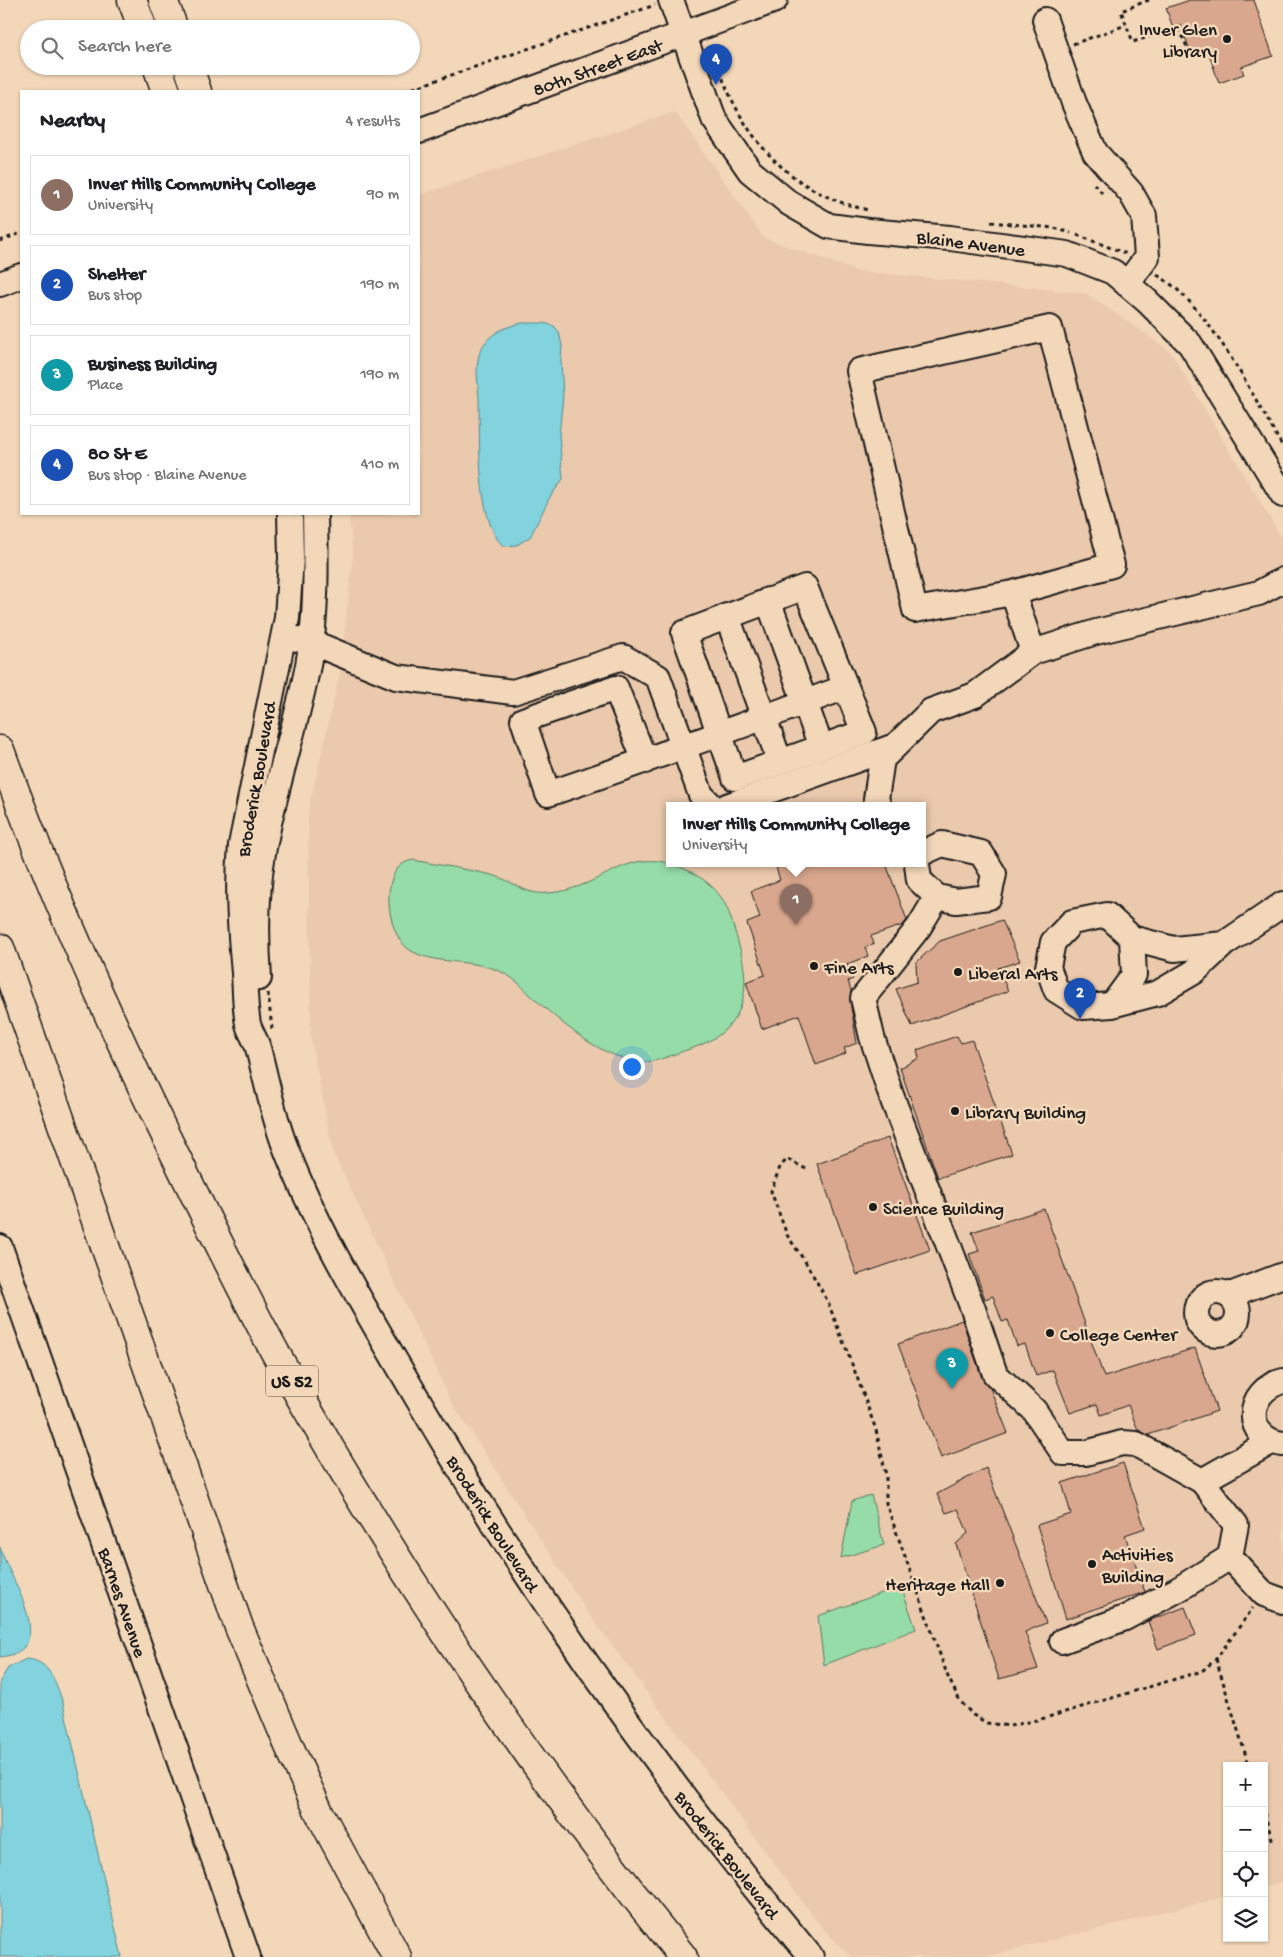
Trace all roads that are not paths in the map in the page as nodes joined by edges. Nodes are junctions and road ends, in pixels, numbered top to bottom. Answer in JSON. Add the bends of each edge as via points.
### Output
{"nodes":[{"id":1,"x":132,"y":0,"type":"edge"},
{"id":2,"x":163,"y":0,"type":"edge"},
{"id":3,"x":775,"y":0,"type":"edge"},
{"id":4,"x":665,"y":2,"type":"edge"},
{"id":5,"x":140,"y":20,"type":"edge"},
{"id":6,"x":171,"y":20,"type":"edge"},
{"id":7,"x":1045,"y":20,"type":"dead end"},
{"id":8,"x":683,"y":34,"type":"junction"},
{"id":9,"x":160,"y":75,"type":"edge"},
{"id":10,"x":191,"y":75,"type":"edge"},
{"id":11,"x":166,"y":90,"type":"edge"},
{"id":12,"x":197,"y":90,"type":"edge"},
{"id":13,"x":420,"y":131,"type":"edge"},
{"id":14,"x":20,"y":276,"type":"edge"},
{"id":15,"x":0,"y":284,"type":"edge"},
{"id":16,"x":1128,"y":284,"type":"junction"},
{"id":17,"x":1283,"y":495,"type":"edge"},
{"id":18,"x":290,"y":515,"type":"edge"},
{"id":19,"x":316,"y":515,"type":"edge"},
{"id":20,"x":1283,"y":580,"type":"edge"},
{"id":21,"x":1013,"y":593,"type":"junction"},
{"id":22,"x":768,"y":600,"type":"junction"},
{"id":23,"x":727,"y":616,"type":"junction"},
{"id":24,"x":283,"y":636,"type":"junction"},
{"id":25,"x":311,"y":642,"type":"junction"},
{"id":26,"x":1033,"y":652,"type":"junction"},
{"id":27,"x":846,"y":687,"type":"junction"},
{"id":28,"x":805,"y":702,"type":"junction"},
{"id":29,"x":764,"y":718,"type":"junction"},
{"id":30,"x":720,"y":734,"type":"junction"},
{"id":31,"x":896,"y":745,"type":"junction"},
{"id":32,"x":684,"y":747,"type":"junction"},
{"id":33,"x":821,"y":747,"type":"junction"},
{"id":34,"x":0,"y":750,"type":"edge"},
{"id":35,"x":645,"y":761,"type":"junction"},
{"id":36,"x":780,"y":762,"type":"junction"},
{"id":37,"x":708,"y":802,"type":"edge"},
{"id":38,"x":738,"y":802,"type":"edge"},
{"id":39,"x":877,"y":802,"type":"edge"},
{"id":40,"x":926,"y":851,"type":"edge"},
{"id":41,"x":917,"y":867,"type":"edge"},
{"id":42,"x":937,"y":897,"type":"junction"},
{"id":43,"x":1283,"y":904,"type":"edge"},
{"id":44,"x":1132,"y":938,"type":"junction"},
{"id":45,"x":1224,"y":944,"type":"junction"},
{"id":46,"x":0,"y":948,"type":"edge"},
{"id":47,"x":1112,"y":1005,"type":"junction"},
{"id":48,"x":265,"y":1040,"type":"junction"},
{"id":49,"x":0,"y":1247,"type":"edge"},
{"id":50,"x":1283,"y":1276,"type":"edge"},
{"id":51,"x":1230,"y":1295,"type":"dead end"},
{"id":52,"x":1283,"y":1381,"type":"edge"},
{"id":53,"x":1277,"y":1443,"type":"edge"},
{"id":54,"x":1202,"y":1481,"type":"junction"},
{"id":55,"x":1230,"y":1557,"type":"junction"},
{"id":56,"x":1273,"y":1597,"type":"edge"},
{"id":57,"x":1062,"y":1641,"type":"dead end"},
{"id":58,"x":248,"y":1957,"type":"edge"},
{"id":59,"x":397,"y":1957,"type":"edge"},
{"id":60,"x":682,"y":1957,"type":"edge"},
{"id":61,"x":811,"y":1957,"type":"edge"}],
"edges":[{"from":1,"to":5,"type":"highway"},
{"from":2,"to":6,"type":"highway"},
{"from":3,"to":8,"type":"street","name":"80th Street East"},
{"from":4,"to":8,"type":"street","name":"Blaine Avenue"},
{"from":7,"to":16,"type":"street","via":[[1095,152],[1131,194],[1144,216],[1146,258]]},
{"from":8,"to":13,"type":"street","name":"80th Street East"},
{"from":8,"to":16,"type":"street","name":"Blaine Avenue","via":[[714,120],[750,171],[788,203],[829,226],[1067,254],[1113,272]]},
{"from":9,"to":11,"type":"highway"},
{"from":10,"to":12,"type":"highway"},
{"from":14,"to":15,"type":"street"},
{"from":16,"to":17,"type":"street","name":"Blaine Avenue","via":[[1190,344]]},
{"from":18,"to":24,"type":"street","name":"Broderick Boulevard","via":[[289,584]]},
{"from":19,"to":25,"type":"street","name":"Broderick Boulevard"},
{"from":20,"to":26,"type":"street","via":[[1260,593],[1096,632]]},
{"from":21,"to":21,"type":"street","via":[[1112,565],[1050,328],[859,372],[915,610]]},
{"from":21,"to":26,"type":"street"},
{"from":22,"to":23,"type":"street"},
{"from":22,"to":27,"type":"street","via":[[806,586]]},
{"from":22,"to":28,"type":"street"},
{"from":23,"to":29,"type":"street"},
{"from":23,"to":30,"type":"street","via":[[684,633]]},
{"from":24,"to":25,"type":"street"},
{"from":24,"to":48,"type":"street","name":"Broderick Boulevard","via":[[240,845],[238,881],[248,1026]]},
{"from":25,"to":32,"type":"street","via":[[396,678],[512,692],[623,657],[658,677]]},
{"from":25,"to":48,"type":"street","name":"Broderick Boulevard","via":[[263,853],[257,916],[261,1030]]},
{"from":26,"to":31,"type":"street","via":[[975,695],[931,711]]},
{"from":27,"to":28,"type":"street"},
{"from":27,"to":33,"type":"street","via":[[864,732]]},
{"from":28,"to":29,"type":"street"},
{"from":28,"to":33,"type":"street"},
{"from":29,"to":30,"type":"street"},
{"from":29,"to":36,"type":"street"},
{"from":30,"to":32,"type":"street"},
{"from":30,"to":36,"type":"street","via":[[735,778]]},
{"from":31,"to":38,"type":"street"},
{"from":31,"to":39,"type":"street","via":[[882,759]]},
{"from":32,"to":35,"type":"street"},
{"from":32,"to":37,"type":"street","via":[[701,795]]},
{"from":33,"to":36,"type":"street"},
{"from":34,"to":60,"type":"highway","number":"US 52","via":[[46,871],[102,1001],[160,1126],[276,1353],[355,1490],[440,1626],[571,1812]]},
{"from":35,"to":35,"type":"street","via":[[548,794],[523,720],[616,688]]},
{"from":40,"to":42,"type":"street","via":[[942,844],[981,853],[994,874],[989,896],[956,901]]},
{"from":41,"to":42,"type":"street","via":[[919,880]]},
{"from":42,"to":54,"type":"street","via":[[919,927],[863,998],[891,1095],[995,1374],[1034,1410],[1063,1453],[1086,1453],[1122,1443],[1136,1444]]},
{"from":43,"to":45,"type":"street"},
{"from":44,"to":45,"type":"street","via":[[1174,949]]},
{"from":44,"to":47,"type":"street","via":[[1134,975]]},
{"from":44,"to":47,"type":"street","via":[[1107,915],[1072,922],[1053,942],[1048,967],[1056,990],[1082,1007]]},
{"from":45,"to":47,"type":"street","via":[[1194,972],[1158,993]]},
{"from":46,"to":59,"type":"highway","via":[[239,1627],[288,1746]]},
{"from":48,"to":61,"type":"street","name":"Broderick Boulevard","via":[[280,1132],[310,1203],[333,1251],[436,1431],[544,1601],[624,1718],[732,1862]]},
{"from":49,"to":58,"type":"street","name":"Barnes Avenue"},
{"from":50,"to":51,"type":"street"},
{"from":52,"to":53,"type":"street","via":[[1264,1389],[1254,1406],[1256,1427]]},
{"from":53,"to":54,"type":"street"},
{"from":54,"to":55,"type":"street","via":[[1236,1525]]},
{"from":55,"to":56,"type":"street"},
{"from":55,"to":57,"type":"street","via":[[1125,1618]]}]}
